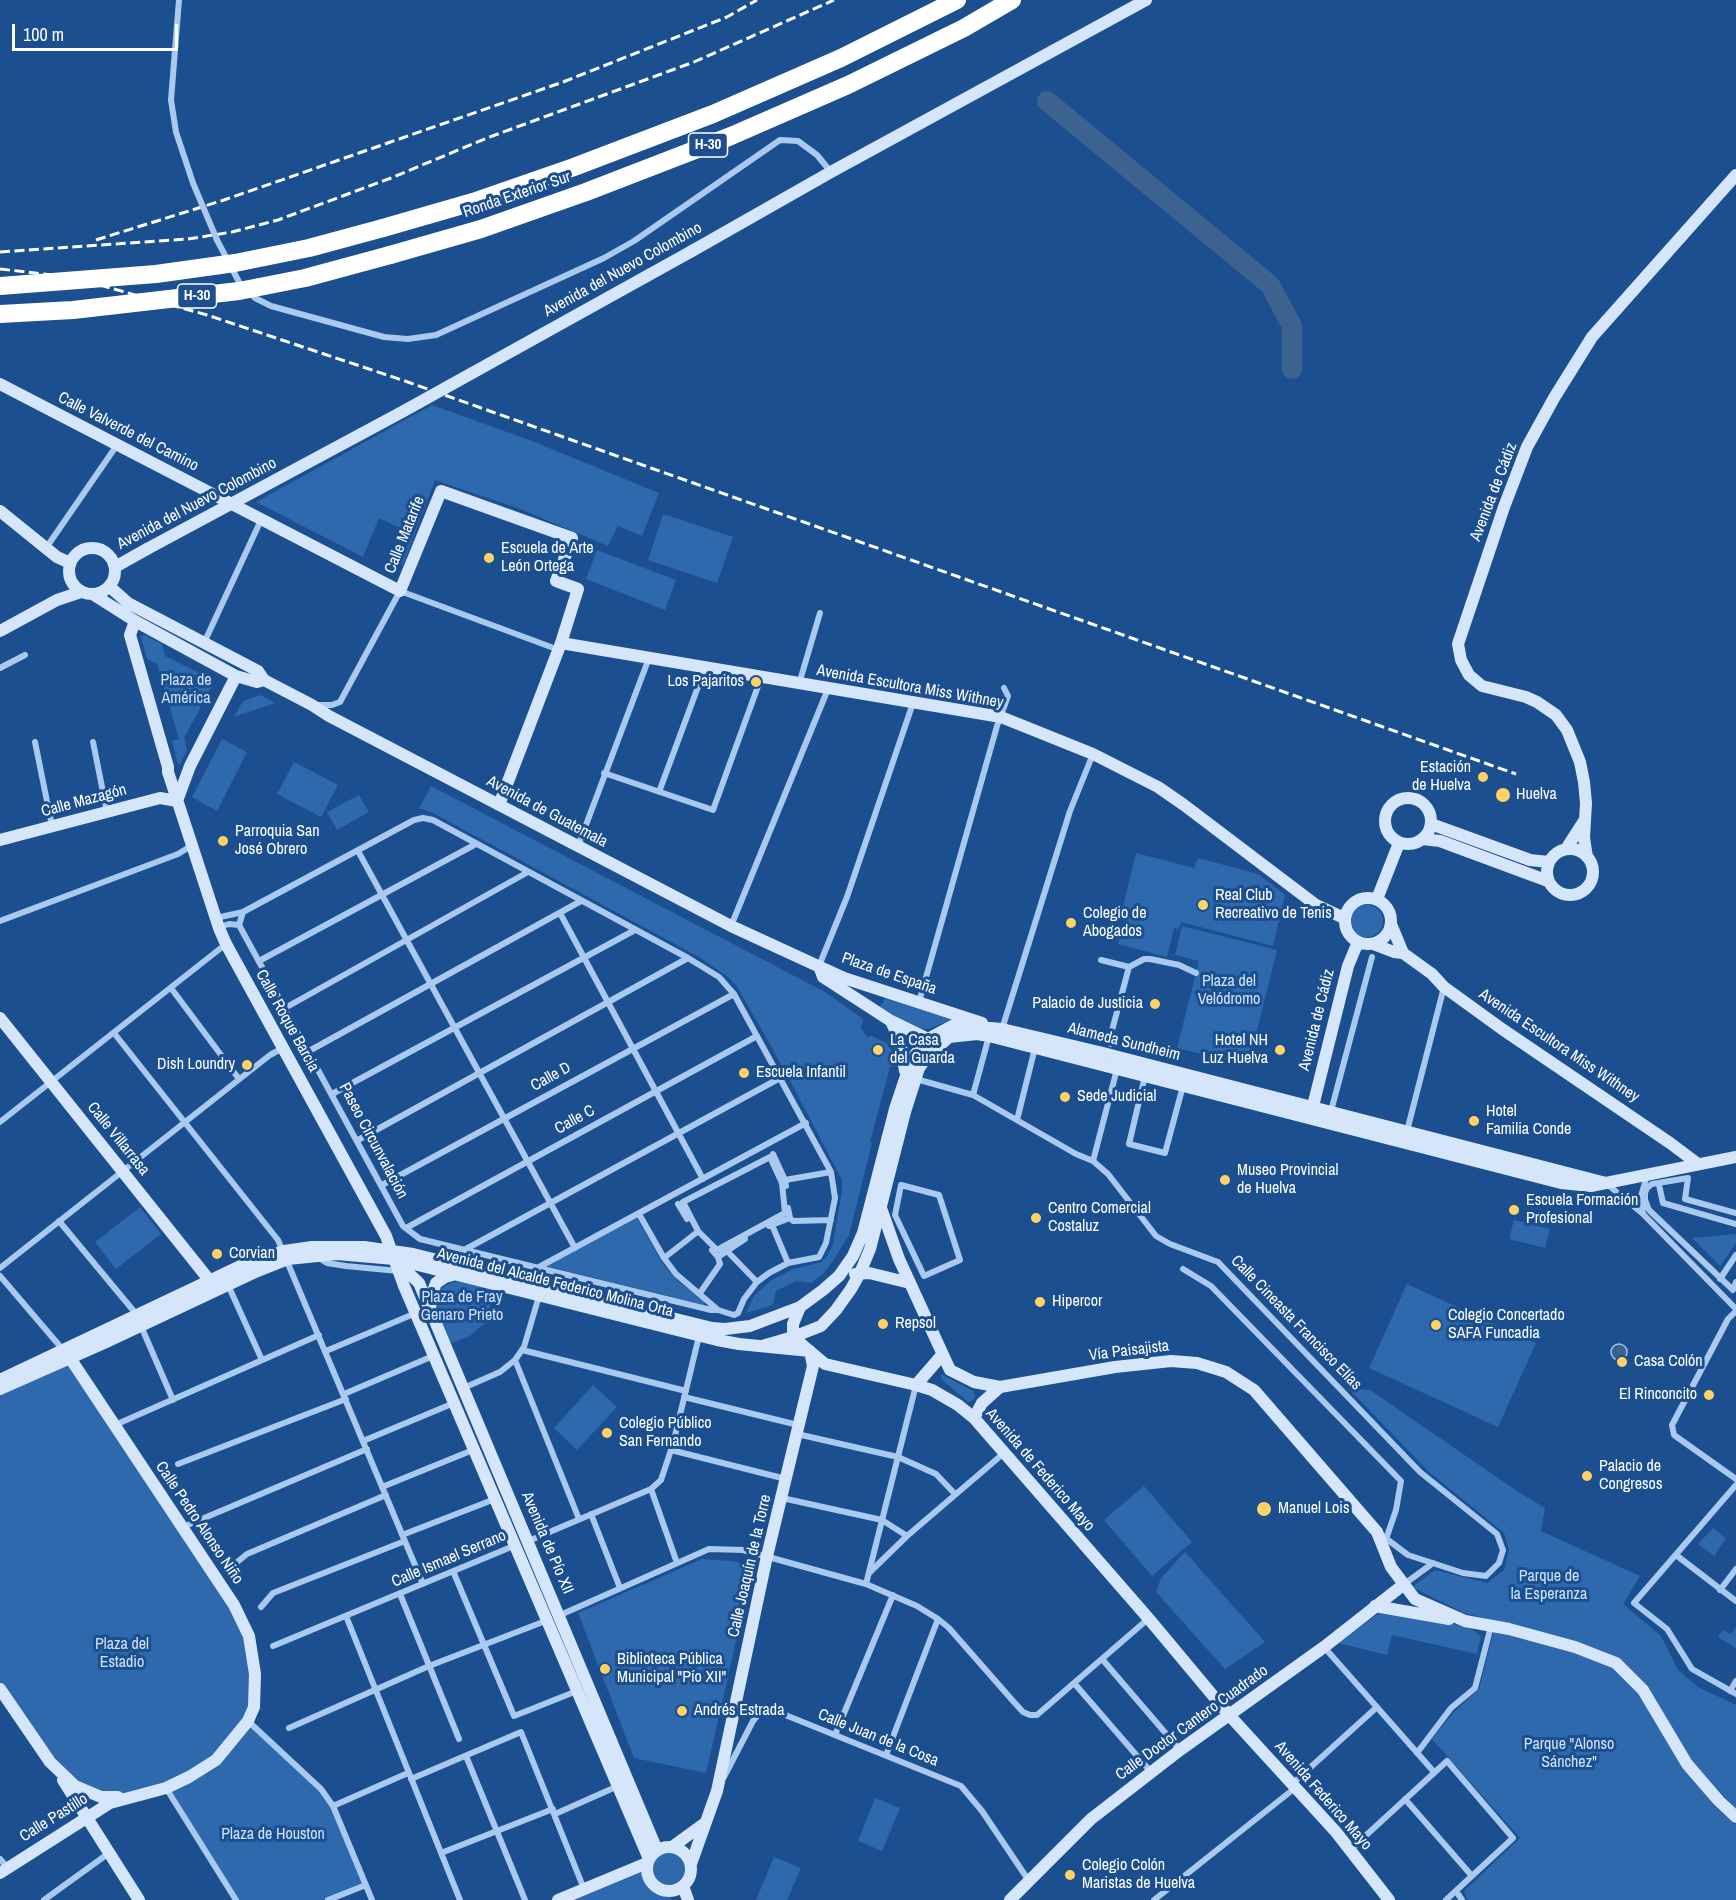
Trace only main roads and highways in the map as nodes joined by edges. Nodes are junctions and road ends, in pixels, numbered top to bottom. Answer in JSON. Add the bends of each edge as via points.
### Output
{"nodes":[{"id":1,"x":957,"y":0,"type":"edge"},
{"id":2,"x":1012,"y":0,"type":"edge"},
{"id":3,"x":0,"y":286,"type":"edge"},
{"id":4,"x":0,"y":314,"type":"edge"}],
"edges":[{"from":1,"to":3,"type":"highway","name":"Ronda Exterior Sur","number":"H-30","bridge":true,"via":[[841,58],[713,114],[473,202],[309,248],[235,263],[156,274]]},
{"from":2,"to":4,"type":"highway","name":"Ronda Exterior Sur","number":"H-30","bridge":true,"via":[[859,80],[731,136],[481,229],[305,278],[239,291],[73,310]]}]}
